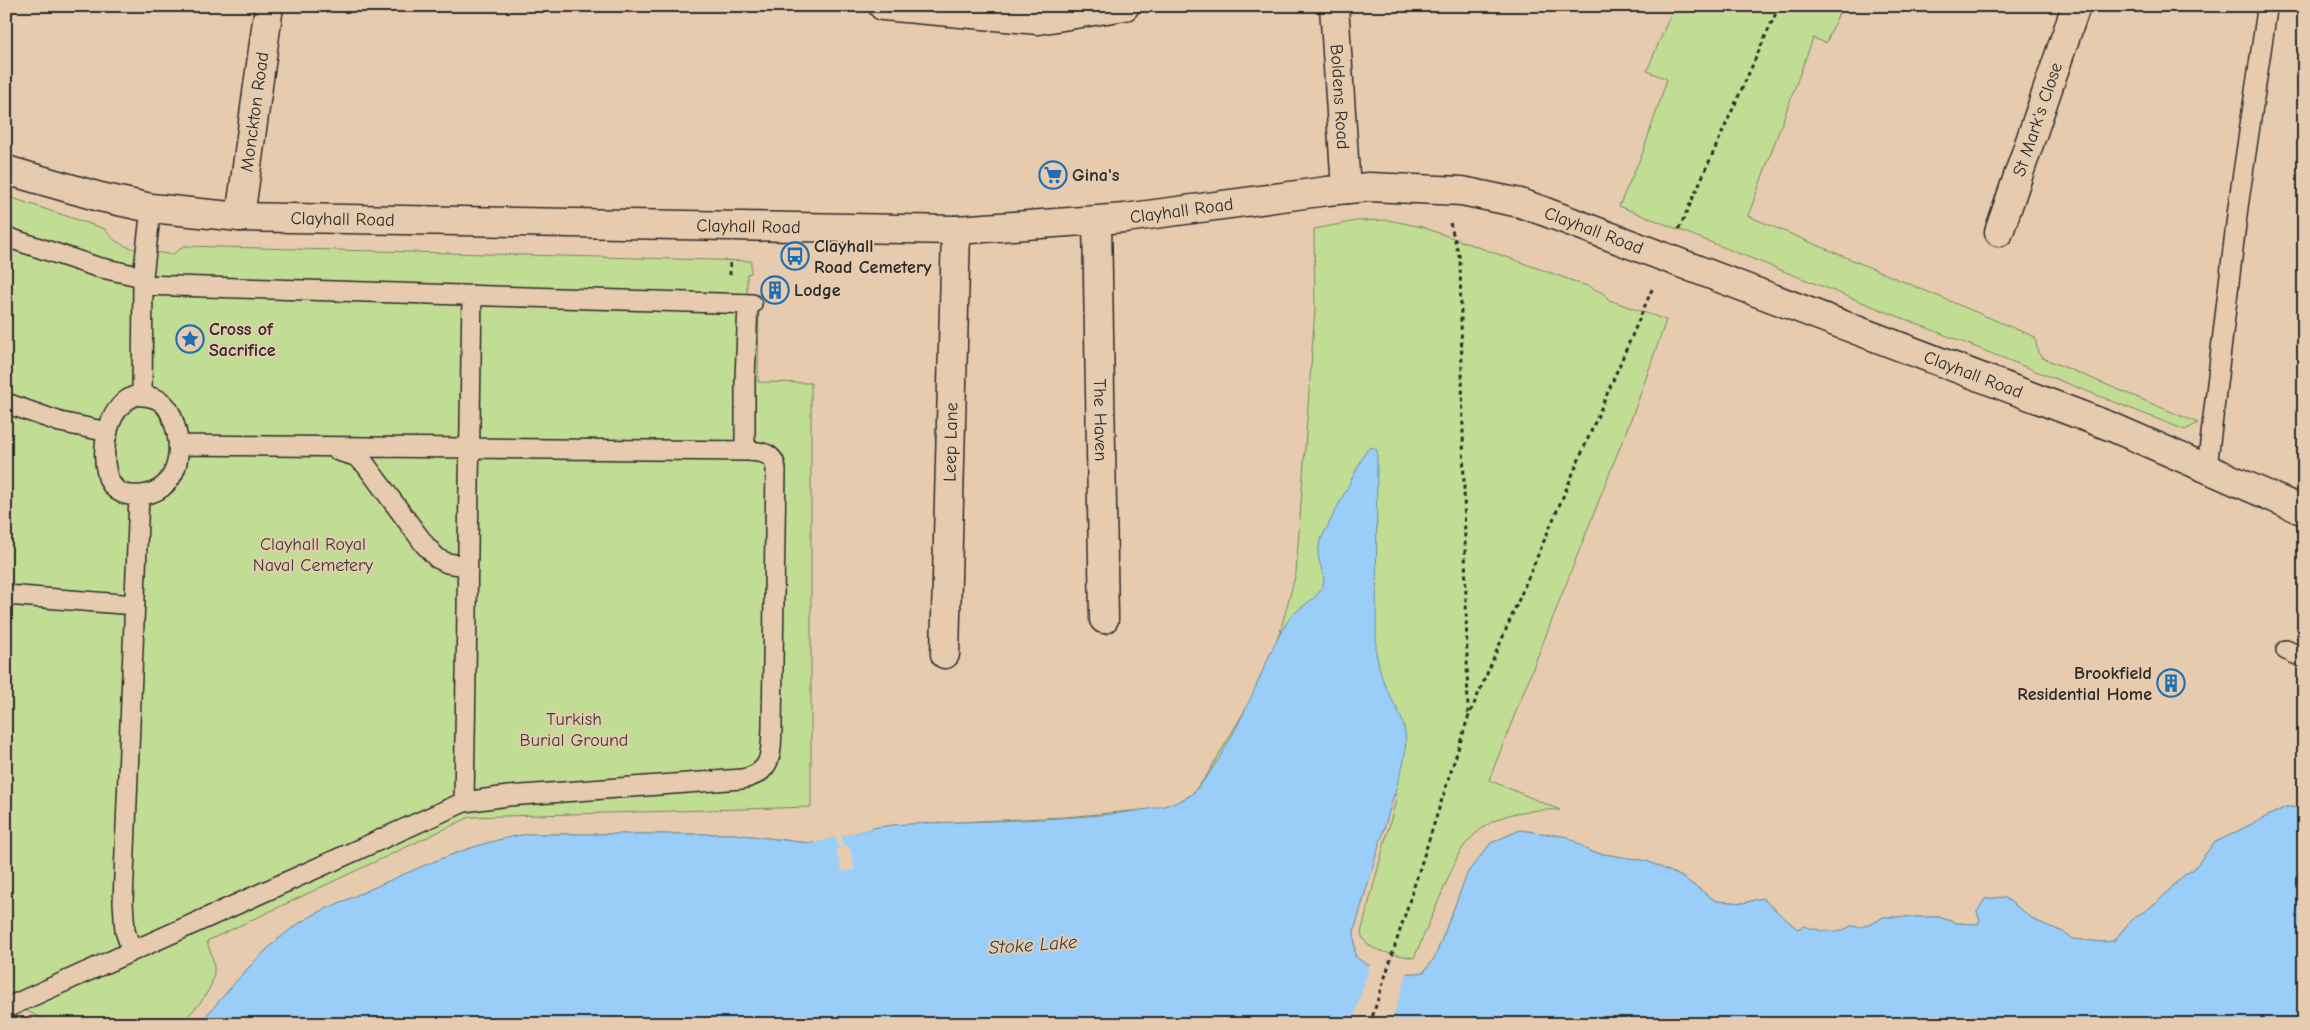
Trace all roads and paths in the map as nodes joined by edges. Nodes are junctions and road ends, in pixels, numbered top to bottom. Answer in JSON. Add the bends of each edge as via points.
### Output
{"nodes":[{"id":1,"x":269,"y":6,"type":"edge"},
{"id":2,"x":883,"y":6,"type":"edge"},
{"id":3,"x":1125,"y":6,"type":"edge"},
{"id":4,"x":1334,"y":6,"type":"edge"},
{"id":5,"x":1779,"y":6,"type":"edge"},
{"id":6,"x":2076,"y":6,"type":"edge"},
{"id":7,"x":2267,"y":10,"type":"dead end"},
{"id":8,"x":6,"y":170,"type":"edge"},
{"id":9,"x":1346,"y":189,"type":"junction"},
{"id":10,"x":1440,"y":189,"type":"junction"},
{"id":11,"x":151,"y":208,"type":"junction"},
{"id":12,"x":240,"y":217,"type":"junction"},
{"id":13,"x":1097,"y":221,"type":"junction"},
{"id":14,"x":730,"y":226,"type":"junction"},
{"id":15,"x":956,"y":230,"type":"junction"},
{"id":16,"x":1999,"y":232,"type":"dead end"},
{"id":17,"x":6,"y":236,"type":"edge"},
{"id":18,"x":1666,"y":258,"type":"junction"},
{"id":19,"x":143,"y":281,"type":"junction"},
{"id":20,"x":472,"y":295,"type":"junction"},
{"id":21,"x":729,"y":304,"type":"junction"},
{"id":22,"x":142,"y":396,"type":"junction"},
{"id":23,"x":6,"y":403,"type":"edge"},
{"id":24,"x":108,"y":432,"type":"junction"},
{"id":25,"x":179,"y":445,"type":"junction"},
{"id":26,"x":307,"y":447,"type":"junction"},
{"id":27,"x":470,"y":449,"type":"junction"},
{"id":28,"x":745,"y":451,"type":"junction"},
{"id":29,"x":2207,"y":468,"type":"junction"},
{"id":30,"x":139,"y":496,"type":"junction"},
{"id":31,"x":2304,"y":510,"type":"edge"},
{"id":32,"x":467,"y":566,"type":"junction"},
{"id":33,"x":6,"y":595,"type":"edge"},
{"id":34,"x":135,"y":605,"type":"junction"},
{"id":35,"x":1104,"y":619,"type":"dead end"},
{"id":36,"x":2286,"y":650,"type":"dead end"},
{"id":37,"x":945,"y":654,"type":"dead end"},
{"id":38,"x":2304,"y":658,"type":"edge"},
{"id":39,"x":1468,"y":718,"type":"junction"},
{"id":40,"x":464,"y":802,"type":"junction"},
{"id":41,"x":132,"y":951,"type":"junction"},
{"id":42,"x":6,"y":1008,"type":"edge"},
{"id":43,"x":1370,"y":1024,"type":"edge"}],
"edges":[{"from":1,"to":12,"type":"street","name":"Monckton Road"},
{"from":2,"to":3,"type":"street","via":[[1038,20]]},
{"from":4,"to":9,"type":"street","name":"Boldens Road"},
{"from":5,"to":18,"type":"path"},
{"from":6,"to":16,"type":"street","name":"St Mark's Close"},
{"from":7,"to":29,"type":"lane","via":[[2238,207]]},
{"from":8,"to":11,"type":"street","name":"Clayhall Road"},
{"from":9,"to":10,"type":"street","name":"Clayhall Road"},
{"from":9,"to":13,"type":"street","name":"Clayhall Road"},
{"from":10,"to":18,"type":"street","name":"Clayhall Road","via":[[1520,203]]},
{"from":10,"to":39,"type":"path","via":[[1460,259]]},
{"from":11,"to":12,"type":"street","name":"Clayhall Road"},
{"from":11,"to":19,"type":"lane"},
{"from":12,"to":14,"type":"street","name":"Clayhall Road"},
{"from":13,"to":15,"type":"street","name":"Clayhall Road"},
{"from":13,"to":35,"type":"street","name":"The Haven"},
{"from":14,"to":15,"type":"street","name":"Clayhall Road"},
{"from":14,"to":21,"type":"path"},
{"from":15,"to":37,"type":"street","name":"Leep Lane"},
{"from":17,"to":19,"type":"lane"},
{"from":18,"to":29,"type":"street","name":"Clayhall Road","via":[[2112,427]]},
{"from":18,"to":39,"type":"path"},
{"from":19,"to":20,"type":"lane"},
{"from":19,"to":22,"type":"lane"},
{"from":20,"to":21,"type":"lane"},
{"from":20,"to":27,"type":"lane"},
{"from":21,"to":28,"type":"lane","via":[[750,304]]},
{"from":22,"to":24,"type":"lane","via":[[130,397],[124,402],[114,414]]},
{"from":22,"to":25,"type":"lane","via":[[154,398],[166,406]]},
{"from":23,"to":24,"type":"lane","via":[[60,422]]},
{"from":24,"to":30,"type":"lane","via":[[104,455],[109,481],[121,494]]},
{"from":25,"to":26,"type":"lane"},
{"from":25,"to":30,"type":"lane","via":[[177,463],[170,479],[154,493]]},
{"from":26,"to":27,"type":"lane"},
{"from":26,"to":32,"type":"lane","via":[[355,456],[374,473],[437,558],[447,564]]},
{"from":27,"to":28,"type":"lane"},
{"from":27,"to":32,"type":"lane"},
{"from":28,"to":40,"type":"lane","via":[[769,455],[776,465],[772,726],[766,767],[760,774],[742,779]]},
{"from":29,"to":31,"type":"street","name":"Clayhall Road"},
{"from":30,"to":34,"type":"lane"},
{"from":32,"to":40,"type":"lane"},
{"from":33,"to":34,"type":"lane"},
{"from":34,"to":41,"type":"lane","via":[[123,902],[125,931]]},
{"from":36,"to":38,"type":"lane"},
{"from":39,"to":43,"type":"path"},
{"from":40,"to":41,"type":"lane"},
{"from":41,"to":42,"type":"lane"}]}
